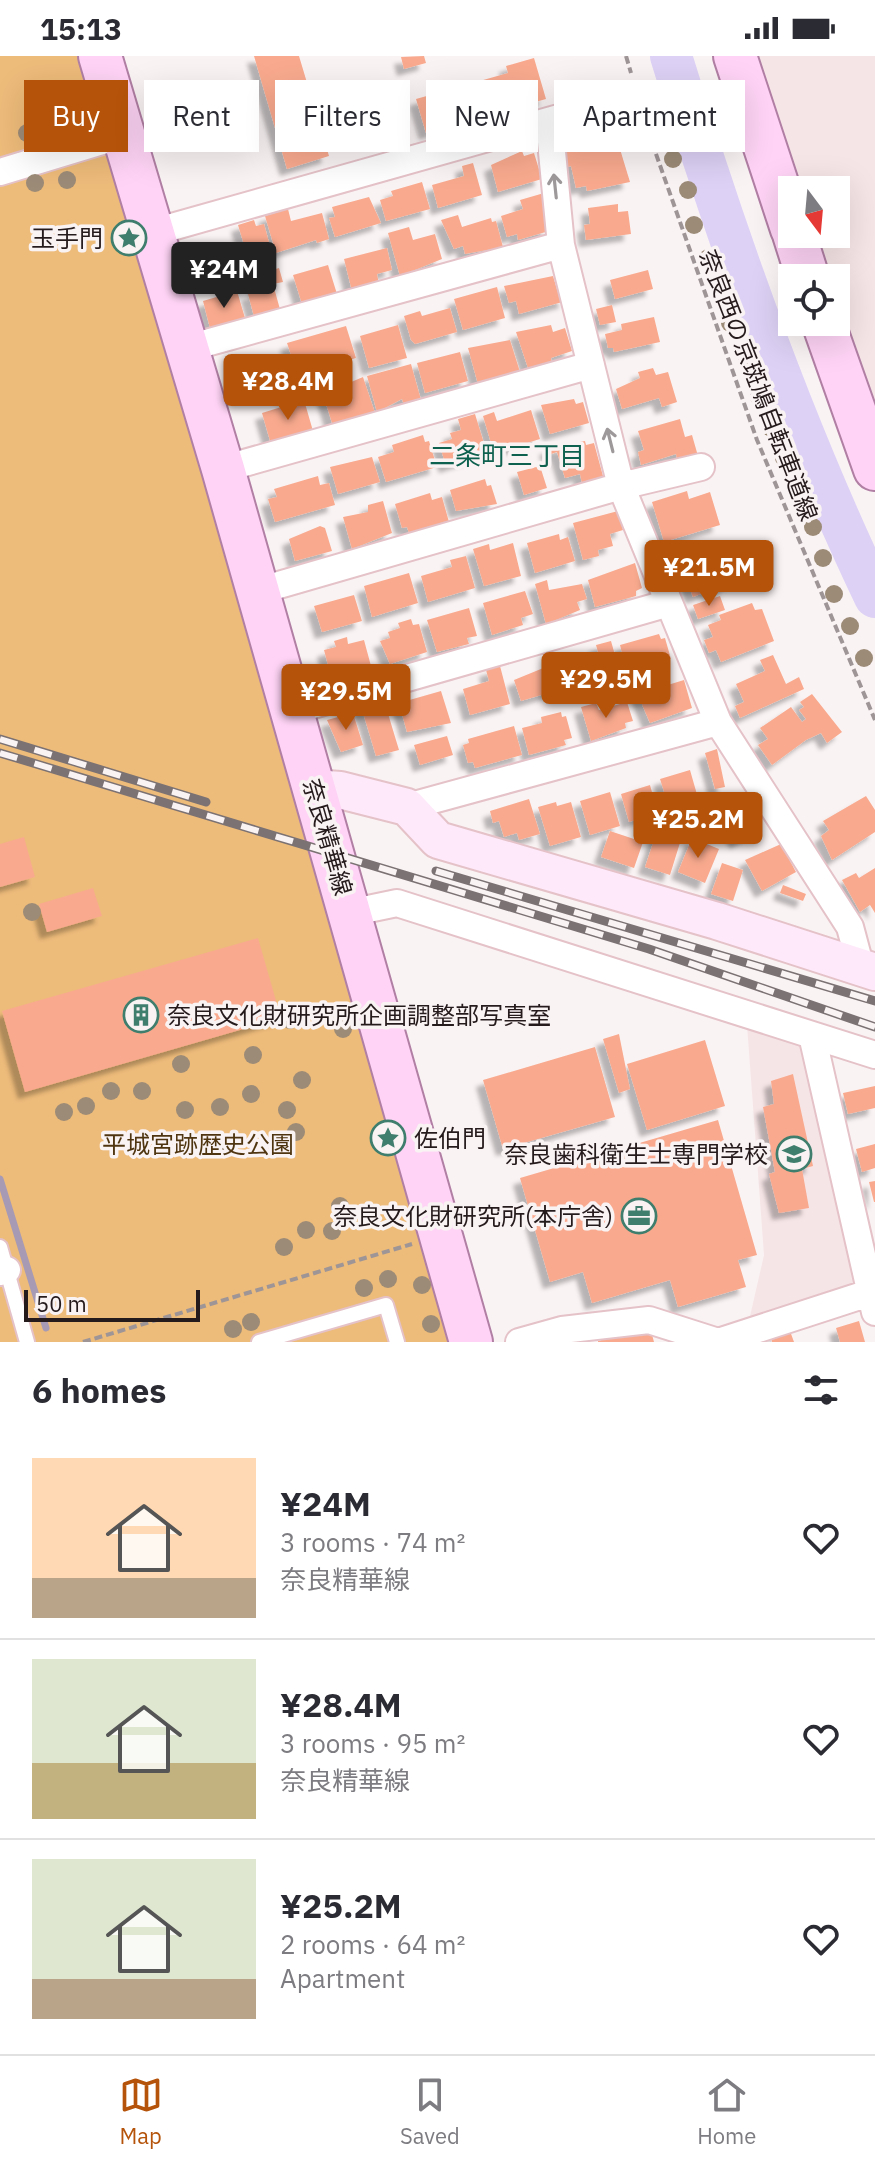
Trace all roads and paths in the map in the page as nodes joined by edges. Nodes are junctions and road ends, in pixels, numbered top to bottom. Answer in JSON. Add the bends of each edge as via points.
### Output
{"nodes":[{"id":1,"x":100,"y":56,"type":"edge"},
{"id":2,"x":626,"y":56,"type":"edge"},
{"id":3,"x":735,"y":56,"type":"edge"},
{"id":4,"x":108,"y":80,"type":"edge"},
{"id":5,"x":633,"y":80,"type":"edge"},
{"id":6,"x":554,"y":120,"type":"edge"},
{"id":7,"x":549,"y":121,"type":"junction"},
{"id":8,"x":128,"y":144,"type":"edge"},
{"id":9,"x":66,"y":152,"type":"edge"},
{"id":10,"x":657,"y":152,"type":"edge"},
{"id":11,"x":0,"y":172,"type":"edge"},
{"id":12,"x":778,"y":186,"type":"edge"},
{"id":13,"x":154,"y":232,"type":"junction"},
{"id":14,"x":561,"y":245,"type":"junction"},
{"id":15,"x":828,"y":336,"type":"edge"},
{"id":16,"x":188,"y":348,"type":"junction"},
{"id":17,"x":591,"y":365,"type":"junction"},
{"id":18,"x":701,"y":467,"type":"dead end"},
{"id":19,"x":223,"y":469,"type":"junction"},
{"id":20,"x":875,"y":469,"type":"edge"},
{"id":21,"x":621,"y":486,"type":"junction"},
{"id":22,"x":258,"y":591,"type":"junction"},
{"id":23,"x":669,"y":603,"type":"junction"},
{"id":24,"x":292,"y":711,"type":"junction"},
{"id":25,"x":875,"y":720,"type":"edge"},
{"id":26,"x":718,"y":722,"type":"junction"},
{"id":27,"x":314,"y":788,"type":"junction"},
{"id":28,"x":407,"y":807,"type":"junction"},
{"id":29,"x":349,"y":913,"type":"junction"},
{"id":30,"x":868,"y":970,"type":"edge"},
{"id":31,"x":812,"y":1035,"type":"junction"},
{"id":32,"x":875,"y":1055,"type":"edge"},
{"id":33,"x":420,"y":1242,"type":"dead end"},
{"id":34,"x":2,"y":1263,"type":"edge"},
{"id":35,"x":873,"y":1298,"type":"edge"},
{"id":36,"x":27,"y":1342,"type":"edge"},
{"id":37,"x":83,"y":1342,"type":"edge"},
{"id":38,"x":259,"y":1342,"type":"edge"},
{"id":39,"x":397,"y":1342,"type":"edge"},
{"id":40,"x":471,"y":1342,"type":"edge"},
{"id":41,"x":519,"y":1342,"type":"edge"}],
"edges":[{"from":1,"to":4,"type":"main road","name":"奈良精華線"},
{"from":2,"to":5,"type":"path","name":"奈良西の京斑鳩自転車道線"},
{"from":3,"to":12,"type":"main road"},
{"from":6,"to":7,"type":"street"},
{"from":7,"to":13,"type":"street"},
{"from":14,"to":7,"type":"street","one_way":true},
{"from":8,"to":13,"type":"main road","name":"奈良精華線"},
{"from":9,"to":11,"type":"street"},
{"from":10,"to":25,"type":"path","name":"奈良西の京斑鳩自転車道線","via":[[757,440]]},
{"from":13,"to":16,"type":"main road","name":"奈良精華線"},
{"from":14,"to":16,"type":"street"},
{"from":14,"to":17,"type":"street"},
{"from":15,"to":20,"type":"main road"},
{"from":16,"to":19,"type":"main road","name":"奈良精華線"},
{"from":17,"to":19,"type":"street"},
{"from":21,"to":17,"type":"street","one_way":true},
{"from":18,"to":21,"type":"street"},
{"from":19,"to":22,"type":"main road","name":"奈良精華線"},
{"from":21,"to":22,"type":"street"},
{"from":21,"to":23,"type":"street"},
{"from":22,"to":24,"type":"main road","name":"奈良精華線"},
{"from":23,"to":24,"type":"street"},
{"from":23,"to":26,"type":"street"},
{"from":24,"to":27,"type":"main road","name":"奈良精華線"},
{"from":26,"to":28,"type":"street"},
{"from":26,"to":30,"type":"street","via":[[850,927]]},
{"from":27,"to":28,"type":"street"},
{"from":27,"to":29,"type":"main road","name":"奈良精華線"},
{"from":28,"to":30,"type":"street","via":[[438,840]]},
{"from":29,"to":31,"type":"street","via":[[397,903]]},
{"from":29,"to":40,"type":"main road","name":"奈良精華線"},
{"from":31,"to":32,"type":"street"},
{"from":31,"to":35,"type":"street"},
{"from":33,"to":37,"type":"path"},
{"from":34,"to":36,"type":"lane"},
{"from":35,"to":41,"type":"street","via":[[718,1342],[649,1320],[562,1330]]},
{"from":38,"to":39,"type":"lane","via":[[386,1305]]}]}
